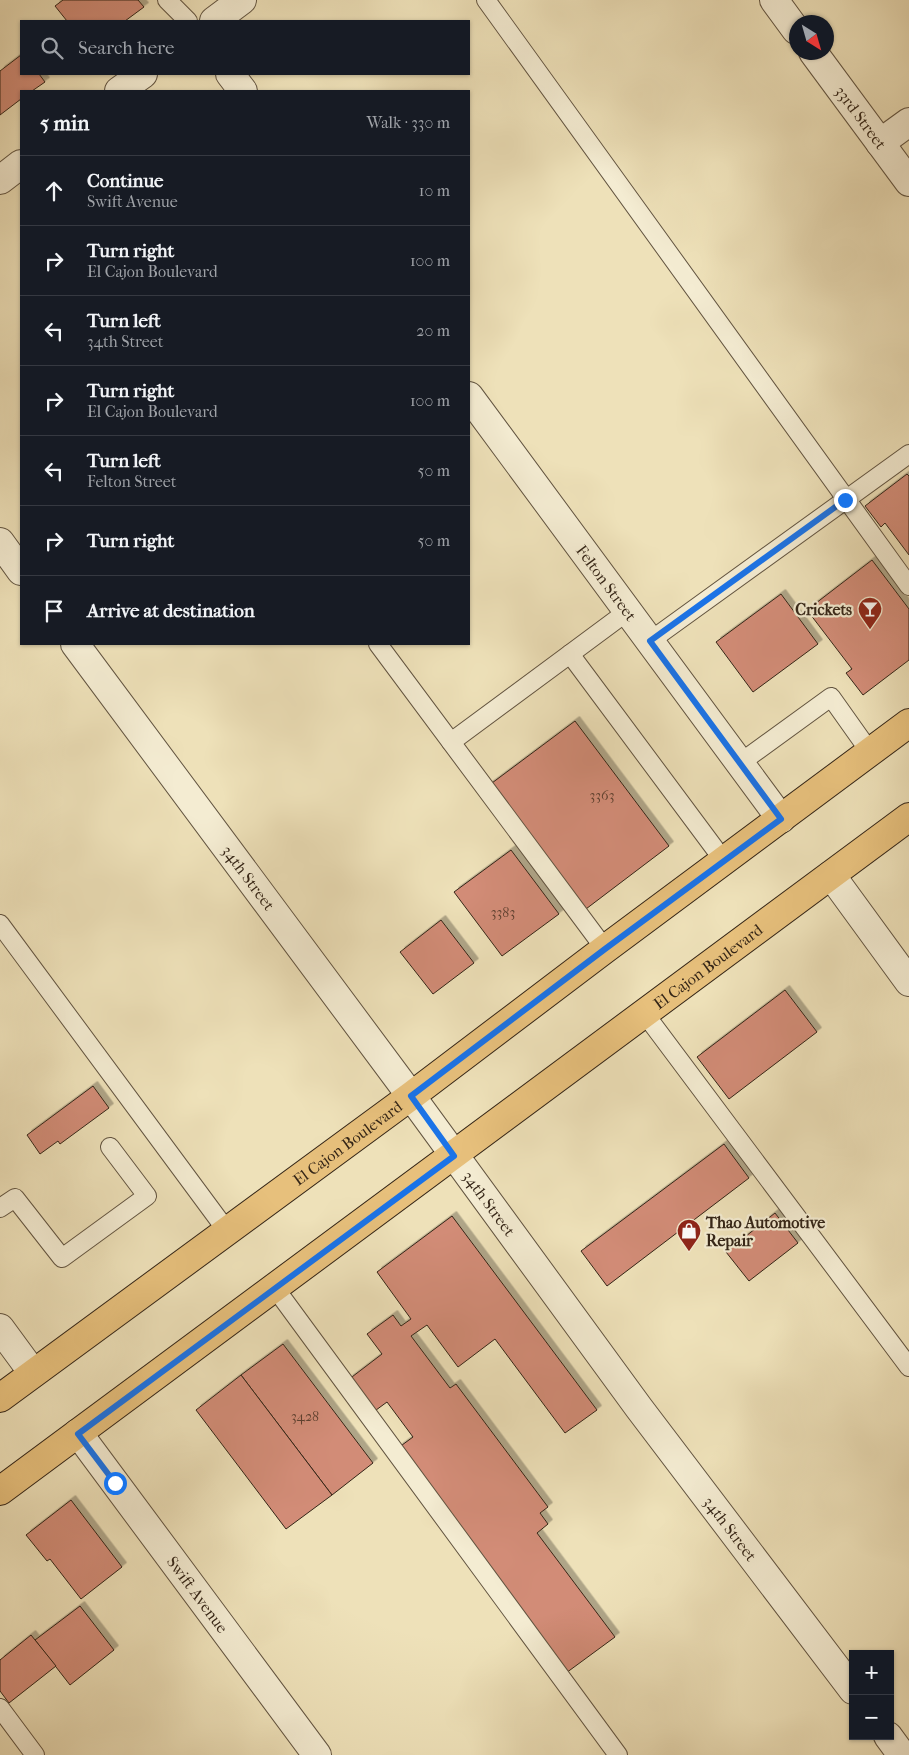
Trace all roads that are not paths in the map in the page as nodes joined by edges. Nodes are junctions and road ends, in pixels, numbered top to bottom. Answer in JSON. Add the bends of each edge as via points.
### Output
{"nodes":[{"id":1,"x":167,"y":0,"type":"edge"},
{"id":2,"x":242,"y":0,"type":"edge"},
{"id":3,"x":486,"y":0,"type":"edge"},
{"id":4,"x":774,"y":0,"type":"edge"},
{"id":5,"x":187,"y":20,"type":"edge"},
{"id":6,"x":215,"y":20,"type":"edge"},
{"id":7,"x":789,"y":20,"type":"edge"},
{"id":8,"x":819,"y":60,"type":"edge"},
{"id":9,"x":142,"y":75,"type":"edge"},
{"id":10,"x":231,"y":75,"type":"edge"},
{"id":11,"x":120,"y":90,"type":"edge"},
{"id":12,"x":242,"y":90,"type":"edge"},
{"id":13,"x":909,"y":122,"type":"edge"},
{"id":14,"x":880,"y":143,"type":"junction"},
{"id":15,"x":20,"y":165,"type":"edge"},
{"id":16,"x":0,"y":180,"type":"edge"},
{"id":17,"x":909,"y":182,"type":"edge"},
{"id":18,"x":470,"y":397,"type":"edge"},
{"id":19,"x":909,"y":454,"type":"edge"},
{"id":20,"x":845,"y":500,"type":"junction"},
{"id":21,"x":0,"y":542,"type":"edge"},
{"id":22,"x":20,"y":570,"type":"edge"},
{"id":23,"x":909,"y":586,"type":"edge"},
{"id":24,"x":628,"y":611,"type":"junction"},
{"id":25,"x":650,"y":641,"type":"junction"},
{"id":26,"x":76,"y":645,"type":"edge"},
{"id":27,"x":379,"y":645,"type":"edge"},
{"id":28,"x":570,"y":654,"type":"junction"},
{"id":29,"x":909,"y":723,"type":"edge"},
{"id":30,"x":451,"y":742,"type":"junction"},
{"id":31,"x":870,"y":752,"type":"junction"},
{"id":32,"x":740,"y":762,"type":"junction"},
{"id":33,"x":909,"y":817,"type":"edge"},
{"id":34,"x":781,"y":819,"type":"junction"},
{"id":35,"x":724,"y":861,"type":"junction"},
{"id":36,"x":831,"y":875,"type":"junction"},
{"id":37,"x":0,"y":924,"type":"edge"},
{"id":38,"x":605,"y":949,"type":"junction"},
{"id":39,"x":909,"y":982,"type":"edge"},
{"id":40,"x":645,"y":1014,"type":"junction"},
{"id":41,"x":411,"y":1096,"type":"junction"},
{"id":42,"x":110,"y":1147,"type":"dead end"},
{"id":43,"x":454,"y":1156,"type":"junction"},
{"id":44,"x":0,"y":1208,"type":"edge"},
{"id":45,"x":227,"y":1231,"type":"junction"},
{"id":46,"x":274,"y":1288,"type":"junction"},
{"id":47,"x":0,"y":1328,"type":"edge"},
{"id":48,"x":909,"y":1367,"type":"edge"},
{"id":49,"x":33,"y":1373,"type":"junction"},
{"id":50,"x":0,"y":1398,"type":"edge"},
{"id":51,"x":78,"y":1434,"type":"junction"},
{"id":52,"x":0,"y":1491,"type":"edge"},
{"id":53,"x":849,"y":1685,"type":"edge"},
{"id":54,"x":0,"y":1708,"type":"edge"},
{"id":55,"x":891,"y":1740,"type":"edge"},
{"id":56,"x":35,"y":1755,"type":"edge"},
{"id":57,"x":317,"y":1755,"type":"edge"},
{"id":58,"x":618,"y":1755,"type":"edge"},
{"id":59,"x":902,"y":1755,"type":"edge"}],
"edges":[{"from":1,"to":5,"type":"lane"},
{"from":2,"to":6,"type":"street"},
{"from":3,"to":20,"type":"lane"},
{"from":4,"to":7,"type":"street"},
{"from":8,"to":14,"type":"street","name":"33rd Street"},
{"from":9,"to":11,"type":"street"},
{"from":10,"to":12,"type":"street"},
{"from":13,"to":14,"type":"street"},
{"from":14,"to":17,"type":"street","name":"33rd Street"},
{"from":15,"to":16,"type":"street"},
{"from":18,"to":24,"type":"street","name":"Felton Street"},
{"from":19,"to":20,"type":"lane"},
{"from":20,"to":23,"type":"lane"},
{"from":20,"to":25,"type":"lane"},
{"from":21,"to":22,"type":"street"},
{"from":24,"to":25,"type":"street","name":"Felton Street"},
{"from":24,"to":28,"type":"lane"},
{"from":25,"to":32,"type":"street","name":"Felton Street"},
{"from":26,"to":41,"type":"street","name":"34th Street"},
{"from":27,"to":30,"type":"lane"},
{"from":28,"to":30,"type":"lane"},
{"from":28,"to":35,"type":"lane"},
{"from":29,"to":31,"type":"main road","name":"El Cajon Boulevard"},
{"from":30,"to":38,"type":"lane"},
{"from":31,"to":32,"type":"lane","via":[[831,697]]},
{"from":31,"to":34,"type":"main road","name":"El Cajon Boulevard"},
{"from":32,"to":34,"type":"street","name":"Felton Street"},
{"from":33,"to":36,"type":"main road","name":"El Cajon Boulevard"},
{"from":34,"to":35,"type":"main road","name":"El Cajon Boulevard"},
{"from":35,"to":38,"type":"main road","name":"El Cajon Boulevard"},
{"from":36,"to":39,"type":"street"},
{"from":36,"to":40,"type":"main road","name":"El Cajon Boulevard"},
{"from":37,"to":45,"type":"lane"},
{"from":38,"to":41,"type":"main road","name":"El Cajon Boulevard"},
{"from":40,"to":43,"type":"main road","name":"El Cajon Boulevard"},
{"from":40,"to":48,"type":"lane"},
{"from":41,"to":43,"type":"street","name":"34th Street"},
{"from":41,"to":45,"type":"main road","name":"El Cajon Boulevard"},
{"from":42,"to":44,"type":"lane","via":[[147,1196],[62,1258],[15,1198]]},
{"from":43,"to":46,"type":"main road","name":"El Cajon Boulevard"},
{"from":43,"to":53,"type":"street","name":"34th Street","via":[[639,1408]]},
{"from":45,"to":49,"type":"main road","name":"El Cajon Boulevard"},
{"from":46,"to":51,"type":"main road","name":"El Cajon Boulevard"},
{"from":46,"to":58,"type":"lane"},
{"from":47,"to":49,"type":"street"},
{"from":49,"to":50,"type":"main road","name":"El Cajon Boulevard"},
{"from":51,"to":52,"type":"main road","name":"El Cajon Boulevard"},
{"from":51,"to":57,"type":"street","name":"Swift Avenue"},
{"from":54,"to":56,"type":"lane"},
{"from":55,"to":59,"type":"street"}]}
